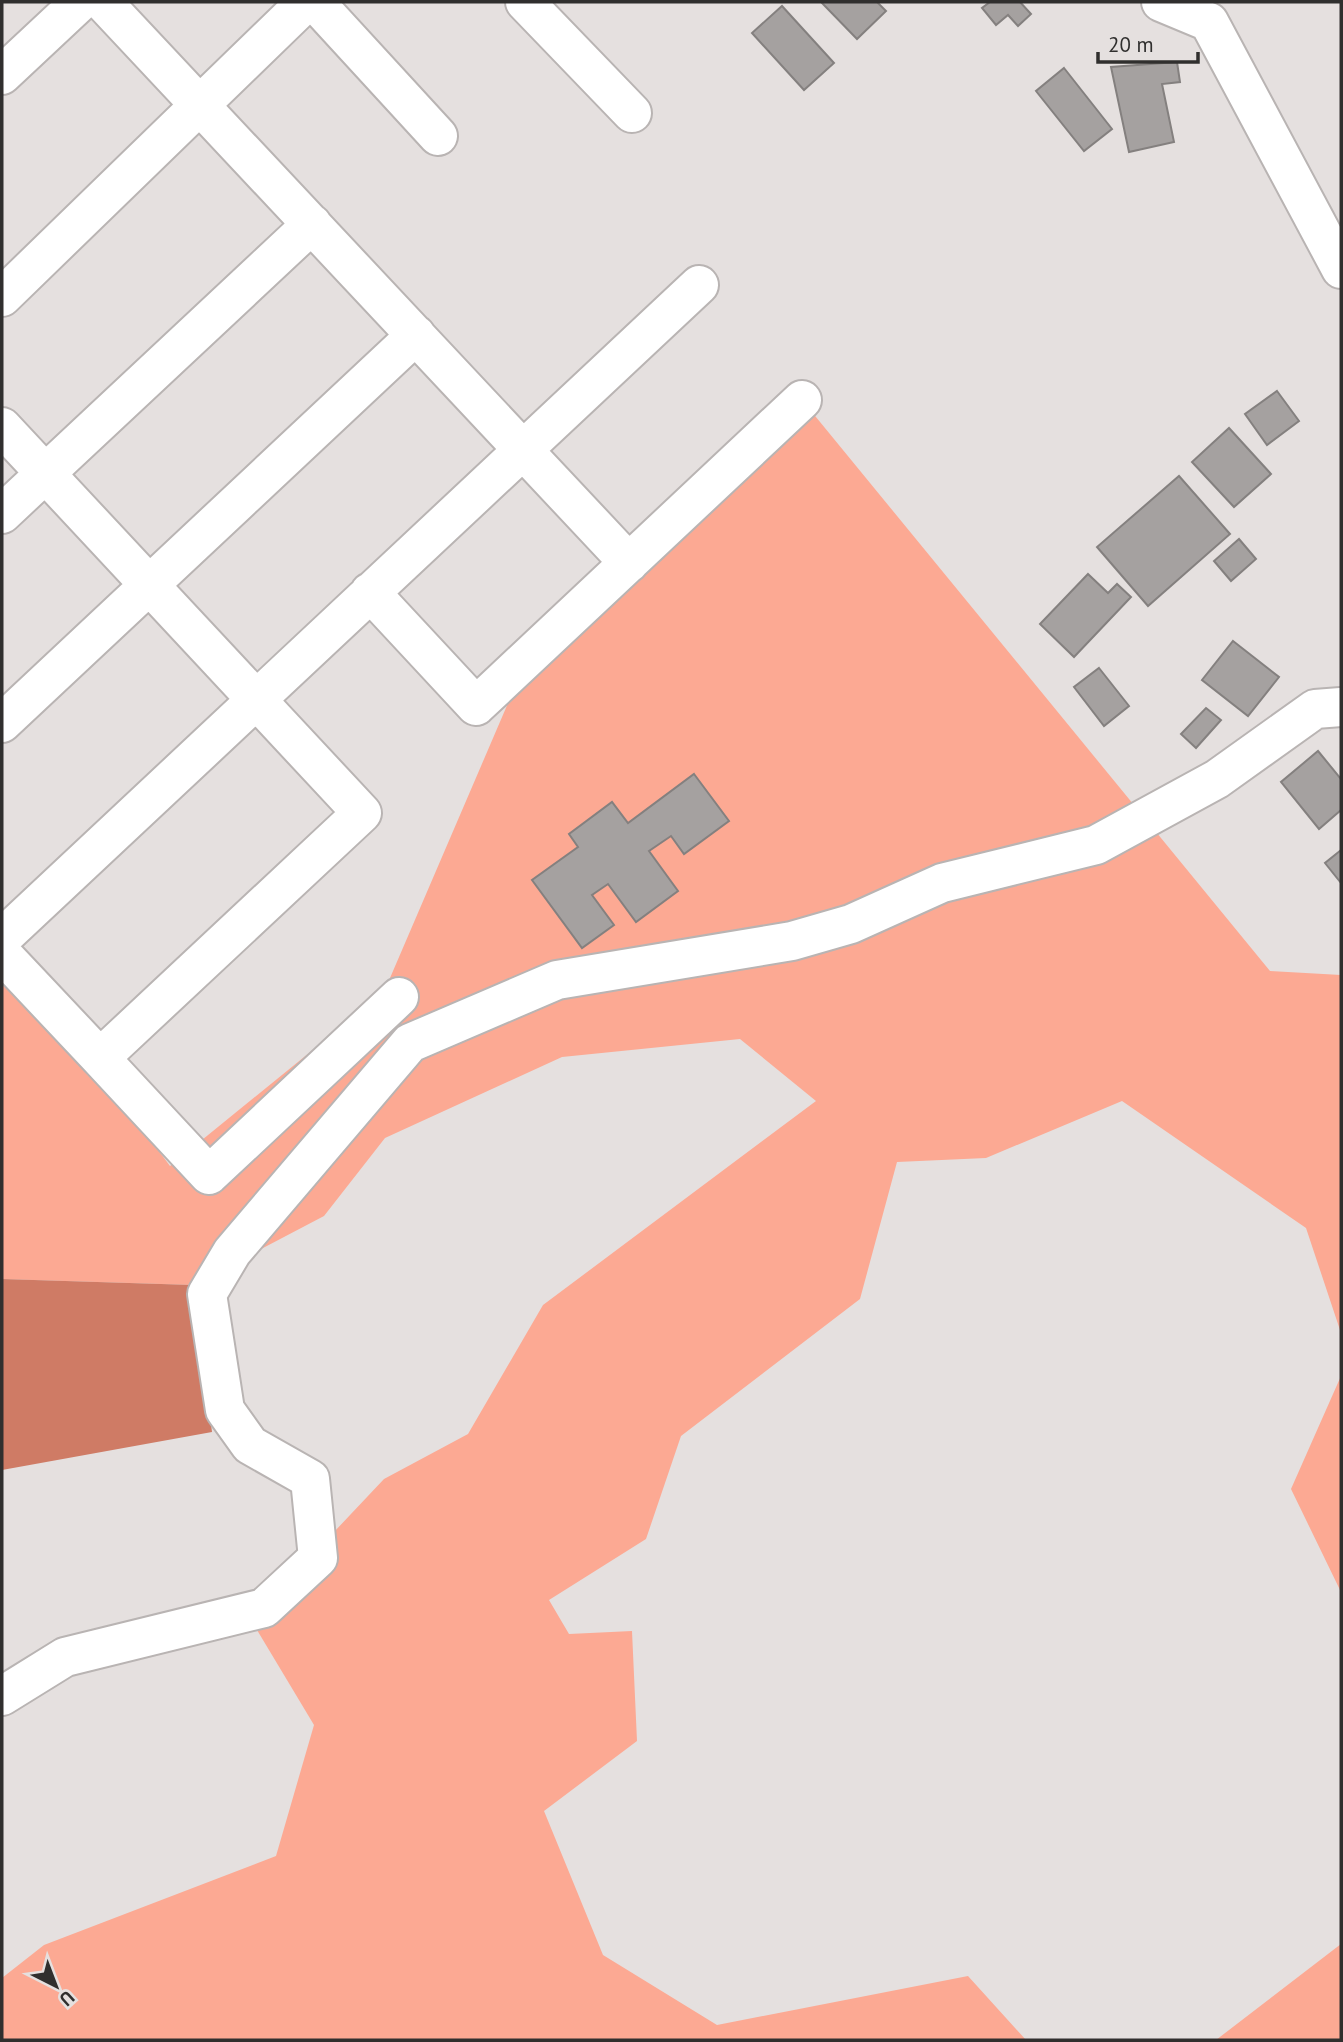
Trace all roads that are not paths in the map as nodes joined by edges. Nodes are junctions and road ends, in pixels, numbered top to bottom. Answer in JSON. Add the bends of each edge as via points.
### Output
{"nodes":[{"id":1,"x":80,"y":2,"type":"edge"},
{"id":2,"x":103,"y":2,"type":"edge"},
{"id":3,"x":306,"y":2,"type":"edge"},
{"id":4,"x":315,"y":2,"type":"edge"},
{"id":5,"x":526,"y":2,"type":"edge"},
{"id":6,"x":1161,"y":2,"type":"edge"},
{"id":7,"x":2,"y":75,"type":"edge"},
{"id":8,"x":200,"y":105,"type":"junction"},
{"id":9,"x":632,"y":113,"type":"dead end"},
{"id":10,"x":438,"y":136,"type":"dead end"},
{"id":11,"x":312,"y":224,"type":"junction"},
{"id":12,"x":1341,"y":269,"type":"edge"},
{"id":13,"x":699,"y":285,"type":"dead end"},
{"id":14,"x":2,"y":297,"type":"edge"},
{"id":15,"x":416,"y":335,"type":"junction"},
{"id":16,"x":802,"y":400,"type":"dead end"},
{"id":17,"x":2,"y":427,"type":"edge"},
{"id":18,"x":523,"y":450,"type":"junction"},
{"id":19,"x":45,"y":473,"type":"junction"},
{"id":20,"x":2,"y":514,"type":"edge"},
{"id":21,"x":629,"y":562,"type":"junction"},
{"id":22,"x":149,"y":585,"type":"junction"},
{"id":23,"x":370,"y":592,"type":"junction"},
{"id":24,"x":256,"y":699,"type":"junction"},
{"id":25,"x":1341,"y":708,"type":"edge"},
{"id":26,"x":2,"y":723,"type":"edge"},
{"id":27,"x":2,"y":937,"type":"edge"},
{"id":28,"x":2,"y":954,"type":"edge"},
{"id":29,"x":399,"y":997,"type":"dead end"},
{"id":30,"x":100,"y":1058,"type":"junction"},
{"id":31,"x":2,"y":1696,"type":"edge"}],
"edges":[{"from":1,"to":7,"type":"street"},
{"from":2,"to":8,"type":"street"},
{"from":3,"to":8,"type":"street"},
{"from":4,"to":10,"type":"street"},
{"from":5,"to":9,"type":"street"},
{"from":6,"to":12,"type":"street","via":[[1209,22]]},
{"from":8,"to":11,"type":"street"},
{"from":8,"to":14,"type":"street"},
{"from":11,"to":15,"type":"street"},
{"from":11,"to":19,"type":"street"},
{"from":13,"to":18,"type":"street"},
{"from":15,"to":18,"type":"street"},
{"from":15,"to":22,"type":"street"},
{"from":16,"to":21,"type":"street"},
{"from":17,"to":19,"type":"street"},
{"from":18,"to":21,"type":"street"},
{"from":18,"to":23,"type":"street"},
{"from":19,"to":20,"type":"street"},
{"from":19,"to":22,"type":"street"},
{"from":21,"to":23,"type":"street","via":[[476,706]]},
{"from":22,"to":24,"type":"street"},
{"from":22,"to":26,"type":"street"},
{"from":23,"to":24,"type":"street"},
{"from":24,"to":27,"type":"street"},
{"from":24,"to":30,"type":"street","via":[[362,813]]},
{"from":25,"to":31,"type":"street","via":[[1315,709],[1217,779],[1096,845],[942,883],[851,924],[792,941],[557,980],[410,1043],[232,1252],[208,1294],[225,1410],[250,1445],[310,1479],[318,1558],[264,1608],[65,1657]]},
{"from":28,"to":30,"type":"street"},
{"from":29,"to":30,"type":"street","via":[[209,1175]]}]}
